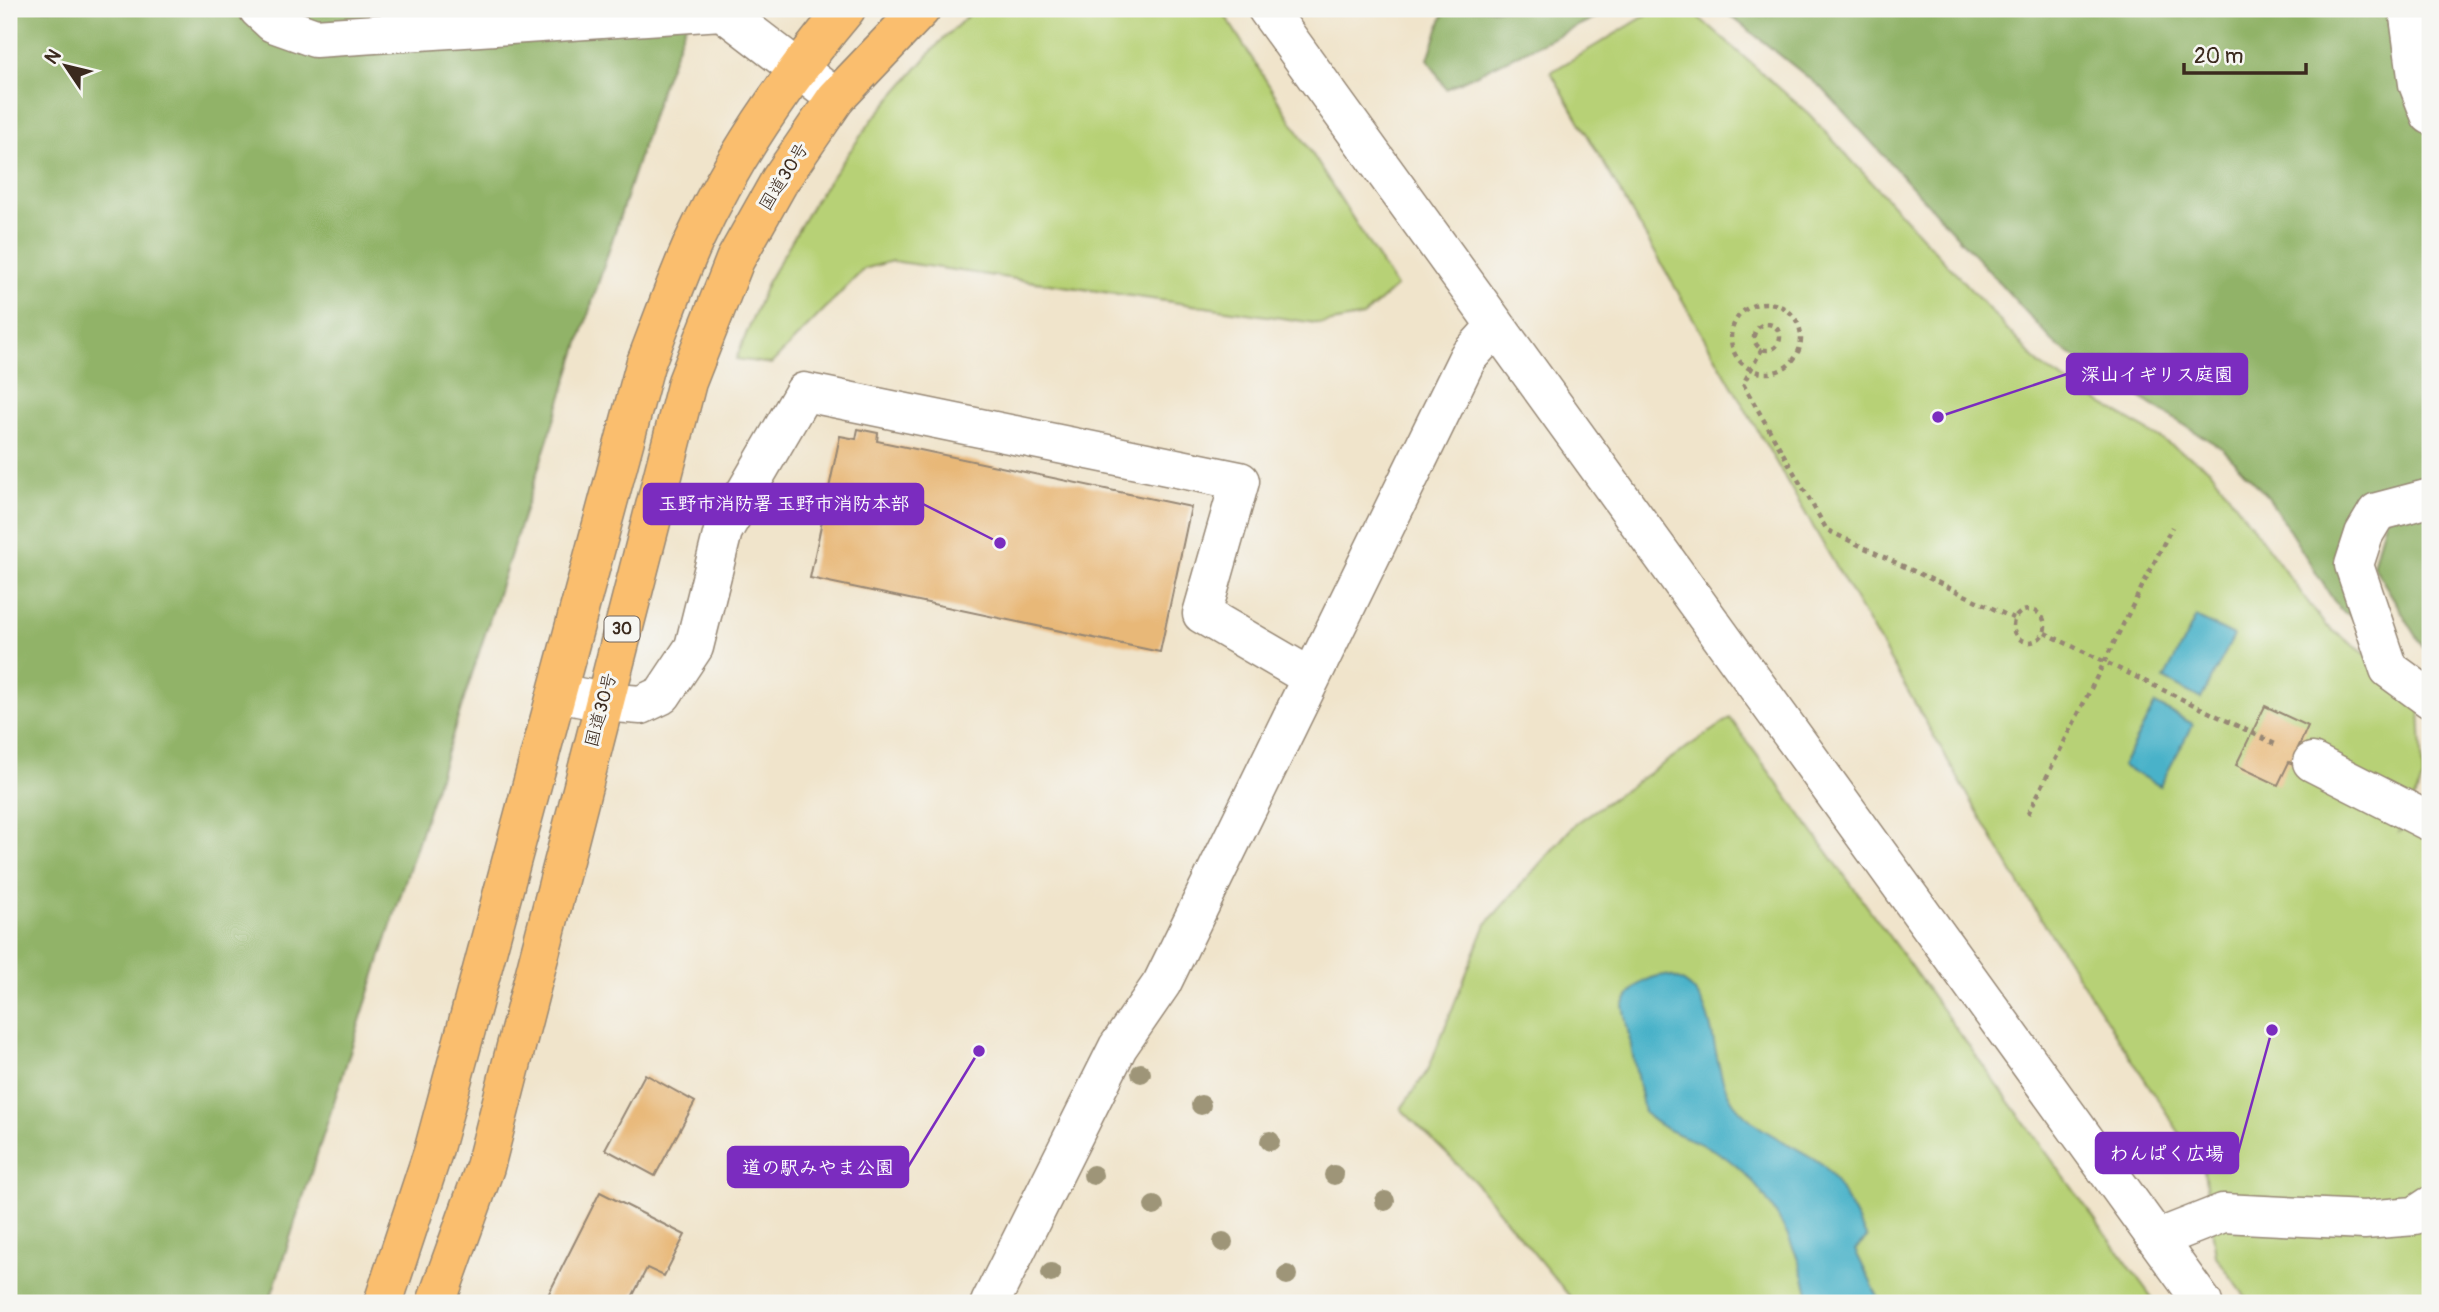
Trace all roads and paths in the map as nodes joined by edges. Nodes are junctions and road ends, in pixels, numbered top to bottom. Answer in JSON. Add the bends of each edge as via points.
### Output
{"nodes":[{"id":1,"x":258,"y":9,"type":"edge"},
{"id":2,"x":846,"y":9,"type":"edge"},
{"id":3,"x":921,"y":9,"type":"edge"},
{"id":4,"x":1267,"y":9,"type":"edge"},
{"id":5,"x":2407,"y":9,"type":"edge"},
{"id":6,"x":798,"y":66,"type":"junction"},
{"id":7,"x":836,"y":99,"type":"junction"},
{"id":8,"x":2430,"y":115,"type":"edge"},
{"id":9,"x":1494,"y":327,"type":"junction"},
{"id":10,"x":1762,"y":349,"type":"junction"},
{"id":11,"x":1750,"y":370,"type":"junction"},
{"id":12,"x":2430,"y":498,"type":"edge"},
{"id":13,"x":2172,"y":527,"type":"dead end"},
{"id":14,"x":2015,"y":619,"type":"junction"},
{"id":15,"x":2045,"y":633,"type":"junction"},
{"id":16,"x":2104,"y":662,"type":"junction"},
{"id":17,"x":1310,"y":677,"type":"junction"},
{"id":18,"x":558,"y":693,"type":"junction"},
{"id":19,"x":2430,"y":699,"type":"edge"},
{"id":20,"x":603,"y":702,"type":"junction"},
{"id":21,"x":2312,"y":762,"type":"joint"},
{"id":22,"x":2028,"y":814,"type":"dead end"},
{"id":23,"x":2429,"y":816,"type":"edge"},
{"id":24,"x":2430,"y":1206,"type":"edge"},
{"id":25,"x":2157,"y":1239,"type":"junction"},
{"id":26,"x":383,"y":1303,"type":"edge"},
{"id":27,"x":436,"y":1303,"type":"edge"},
{"id":28,"x":990,"y":1303,"type":"edge"},
{"id":29,"x":2203,"y":1303,"type":"edge"}],
"edges":[{"from":1,"to":6,"type":"street","via":[[273,23],[315,38],[722,11]]},
{"from":2,"to":6,"type":"highway","number":"30"},
{"from":3,"to":7,"type":"highway","name":"国道30号","number":"30"},
{"from":4,"to":9,"type":"street"},
{"from":5,"to":8,"type":"street","via":[[2418,83]]},
{"from":6,"to":7,"type":"street"},
{"from":6,"to":18,"type":"highway","number":"30","via":[[739,157],[694,240],[645,365]]},
{"from":7,"to":20,"type":"highway","name":"国道30号","number":"30","via":[[780,180],[735,260],[687,382]]},
{"from":9,"to":17,"type":"street","via":[[1468,357]]},
{"from":9,"to":25,"type":"street"},
{"from":10,"to":10,"type":"path","via":[[1756,344],[1755,331],[1773,325],[1780,335],[1778,344]]},
{"from":10,"to":11,"type":"path"},
{"from":11,"to":11,"type":"path","via":[[1734,353],[1732,328],[1737,317],[1757,303],[1781,305],[1801,331],[1798,353],[1773,372]]},
{"from":11,"to":14,"type":"path","via":[[1743,384],[1827,530]]},
{"from":12,"to":19,"type":"street","via":[[2377,512],[2354,565],[2389,669]]},
{"from":13,"to":16,"type":"path"},
{"from":14,"to":15,"type":"path","via":[[2023,611],[2034,611],[2046,622]]},
{"from":14,"to":15,"type":"path","via":[[2013,631],[2023,642],[2038,641]]},
{"from":15,"to":16,"type":"path"},
{"from":16,"to":21,"type":"path"},
{"from":16,"to":22,"type":"path"},
{"from":17,"to":20,"type":"street","via":[[1202,614],[1240,481],[804,392],[723,531],[694,647],[678,674],[662,695],[641,705]]},
{"from":17,"to":28,"type":"street","via":[[1162,983],[1118,1047]]},
{"from":18,"to":20,"type":"street"},
{"from":18,"to":26,"type":"highway","number":"30","via":[[433,1152]]},
{"from":20,"to":27,"type":"highway","name":"国道30号","number":"30","via":[[485,1167]]},
{"from":21,"to":23,"type":"street"},
{"from":24,"to":25,"type":"street","via":[[2415,1216],[2364,1220],[2223,1213]]},
{"from":25,"to":29,"type":"street"}]}
